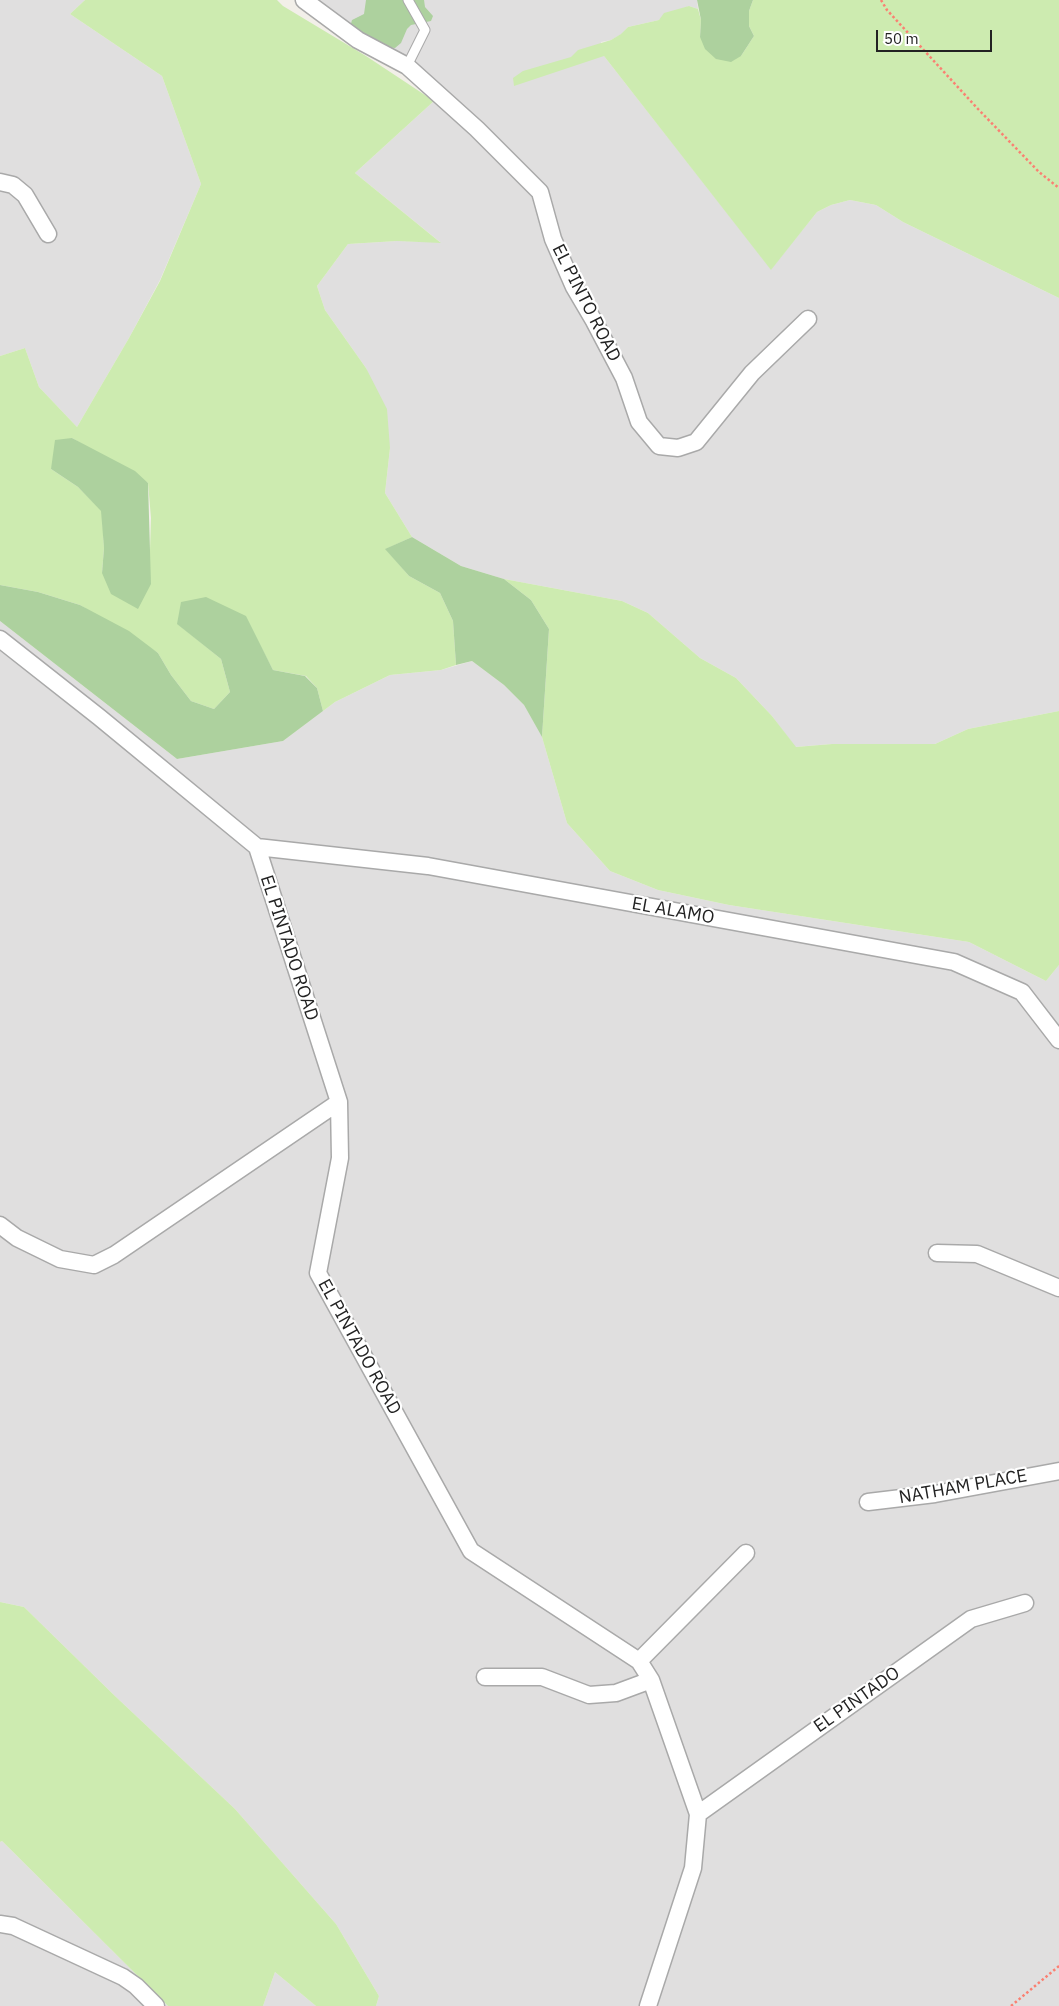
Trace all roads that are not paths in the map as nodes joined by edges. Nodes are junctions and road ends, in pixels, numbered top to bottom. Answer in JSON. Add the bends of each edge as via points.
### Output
{"nodes":[{"id":1,"x":304,"y":0,"type":"edge"},
{"id":2,"x":408,"y":0,"type":"edge"},
{"id":3,"x":406,"y":66,"type":"junction"},
{"id":4,"x":0,"y":182,"type":"edge"},
{"id":5,"x":48,"y":234,"type":"dead end"},
{"id":6,"x":808,"y":319,"type":"dead end"},
{"id":7,"x":0,"y":639,"type":"edge"},
{"id":8,"x":257,"y":847,"type":"junction"},
{"id":9,"x":1059,"y":1040,"type":"edge"},
{"id":10,"x":339,"y":1102,"type":"junction"},
{"id":11,"x":0,"y":1225,"type":"edge"},
{"id":12,"x":937,"y":1252,"type":"dead end"},
{"id":13,"x":1059,"y":1288,"type":"edge"},
{"id":14,"x":1059,"y":1471,"type":"edge"},
{"id":15,"x":868,"y":1502,"type":"dead end"},
{"id":16,"x":746,"y":1553,"type":"dead end"},
{"id":17,"x":1026,"y":1603,"type":"dead end"},
{"id":18,"x":639,"y":1662,"type":"junction"},
{"id":19,"x":485,"y":1677,"type":"dead end"},
{"id":20,"x":651,"y":1680,"type":"junction"},
{"id":21,"x":698,"y":1814,"type":"junction"},
{"id":22,"x":0,"y":1924,"type":"edge"},
{"id":23,"x":156,"y":2006,"type":"edge"},
{"id":24,"x":648,"y":2006,"type":"edge"}],
"edges":[{"from":1,"to":3,"type":"street","name":"EL PINTO ROAD","via":[[358,40]]},
{"from":2,"to":3,"type":"lane","via":[[425,30]]},
{"from":3,"to":6,"type":"street","name":"EL PINTO ROAD","via":[[477,129],[540,192],[553,238],[574,287],[624,378],[640,422],[659,446],[678,448],[696,442],[752,373]]},
{"from":4,"to":5,"type":"street","via":[[13,184],[25,195]]},
{"from":7,"to":8,"type":"street"},
{"from":8,"to":9,"type":"street","name":"EL ALAMO","via":[[428,866],[954,962],[1022,992]]},
{"from":8,"to":10,"type":"street","name":"EL PINTADO ROAD"},
{"from":10,"to":11,"type":"street","via":[[94,1266],[60,1259],[17,1238]]},
{"from":10,"to":18,"type":"street","name":"EL PINTADO ROAD","via":[[340,1158],[318,1273],[471,1551]]},
{"from":12,"to":13,"type":"street","via":[[977,1254]]},
{"from":14,"to":15,"type":"street","name":"NATHAM PLACE","via":[[935,1494]]},
{"from":16,"to":18,"type":"street"},
{"from":17,"to":21,"type":"street","name":"EL PINTADO","via":[[970,1619]]},
{"from":18,"to":20,"type":"street","name":"EL PINTADO ROAD"},
{"from":19,"to":20,"type":"street","via":[[542,1677],[589,1695],[616,1693]]},
{"from":20,"to":21,"type":"street","name":"EL PINTADO ROAD"},
{"from":21,"to":24,"type":"street","name":"EL PINTADO ROAD","via":[[692,1868]]},
{"from":22,"to":23,"type":"street","via":[[13,1926],[123,1977]]}]}
